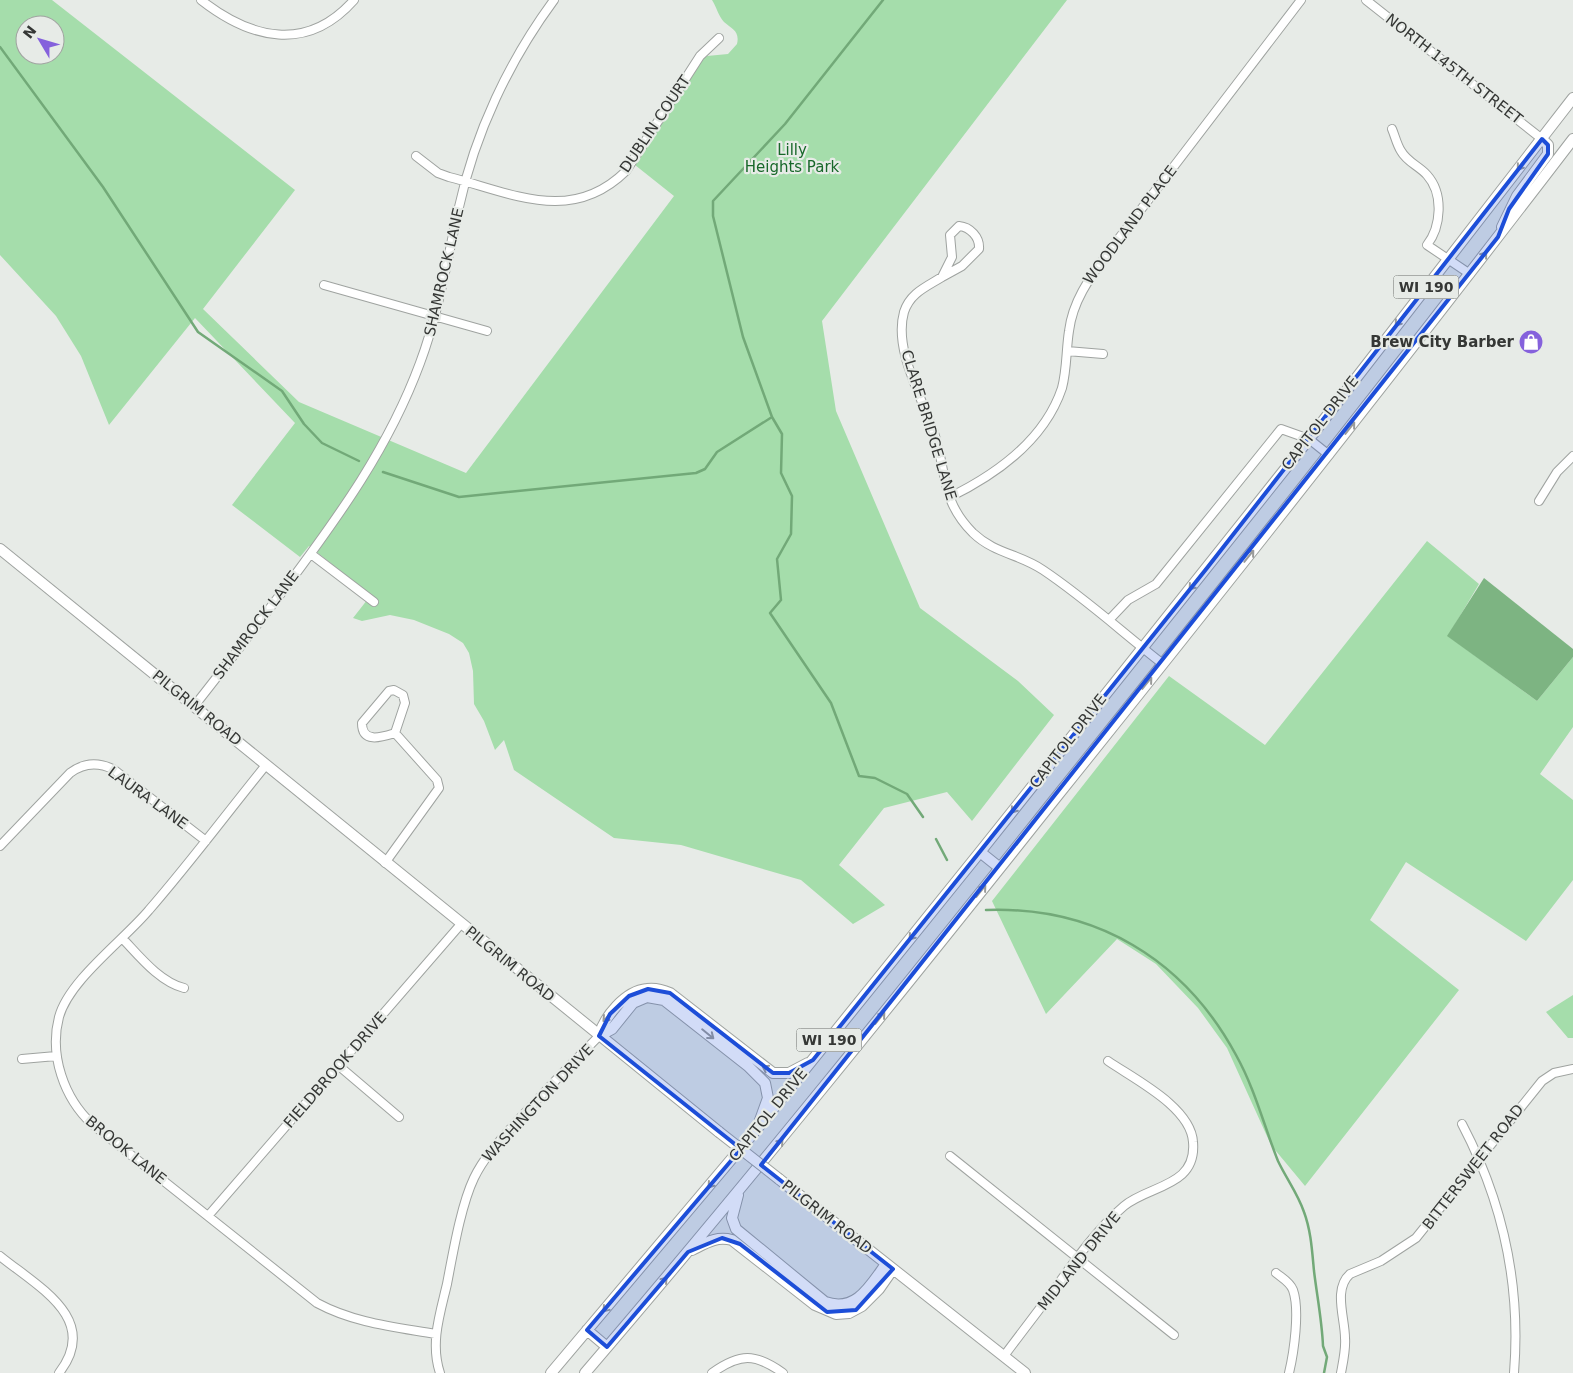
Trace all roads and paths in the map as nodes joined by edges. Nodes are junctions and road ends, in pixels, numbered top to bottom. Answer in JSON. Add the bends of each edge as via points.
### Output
{"nodes":[{"id":1,"x":201,"y":0,"type":"edge"},
{"id":2,"x":354,"y":0,"type":"edge"},
{"id":3,"x":554,"y":0,"type":"edge"},
{"id":4,"x":1301,"y":0,"type":"edge"},
{"id":5,"x":1366,"y":0,"type":"edge"},
{"id":6,"x":719,"y":38,"type":"dead end"},
{"id":7,"x":1573,"y":98,"type":"edge"},
{"id":8,"x":1392,"y":129,"type":"dead end"},
{"id":9,"x":1542,"y":139,"type":"junction"},
{"id":10,"x":1573,"y":139,"type":"edge"},
{"id":11,"x":416,"y":156,"type":"dead end"},
{"id":12,"x":466,"y":181,"type":"junction"},
{"id":13,"x":1498,"y":237,"type":"junction"},
{"id":14,"x":1448,"y":258,"type":"junction"},
{"id":15,"x":1470,"y":274,"type":"junction"},
{"id":16,"x":942,"y":277,"type":"junction"},
{"id":17,"x":324,"y":285,"type":"dead end"},
{"id":18,"x":435,"y":317,"type":"junction"},
{"id":19,"x":487,"y":331,"type":"dead end"},
{"id":20,"x":1067,"y":351,"type":"junction"},
{"id":21,"x":1103,"y":354,"type":"dead end"},
{"id":22,"x":1309,"y":439,"type":"junction"},
{"id":23,"x":1329,"y":455,"type":"junction"},
{"id":24,"x":1573,"y":456,"type":"edge"},
{"id":25,"x":950,"y":496,"type":"junction"},
{"id":26,"x":1539,"y":501,"type":"dead end"},
{"id":27,"x":0,"y":549,"type":"edge"},
{"id":28,"x":311,"y":554,"type":"junction"},
{"id":29,"x":374,"y":602,"type":"dead end"},
{"id":30,"x":1108,"y":620,"type":"junction"},
{"id":31,"x":1142,"y":648,"type":"junction"},
{"id":32,"x":1163,"y":664,"type":"junction"},
{"id":33,"x":195,"y":705,"type":"junction"},
{"id":34,"x":395,"y":733,"type":"junction"},
{"id":35,"x":266,"y":765,"type":"junction"},
{"id":36,"x":206,"y":841,"type":"junction"},
{"id":37,"x":0,"y":846,"type":"edge"},
{"id":38,"x":980,"y":852,"type":"junction"},
{"id":39,"x":386,"y":863,"type":"junction"},
{"id":40,"x":1000,"y":868,"type":"junction"},
{"id":41,"x":461,"y":924,"type":"junction"},
{"id":42,"x":123,"y":939,"type":"junction"},
{"id":43,"x":184,"y":988,"type":"dead end"},
{"id":44,"x":599,"y":1036,"type":"junction"},
{"id":45,"x":56,"y":1056,"type":"junction"},
{"id":46,"x":22,"y":1059,"type":"dead end"},
{"id":47,"x":813,"y":1060,"type":"junction"},
{"id":48,"x":1108,"y":1061,"type":"dead end"},
{"id":49,"x":339,"y":1066,"type":"junction"},
{"id":50,"x":1573,"y":1069,"type":"edge"},
{"id":51,"x":399,"y":1117,"type":"dead end"},
{"id":52,"x":1462,"y":1124,"type":"dead end"},
{"id":53,"x":756,"y":1130,"type":"junction"},
{"id":54,"x":950,"y":1156,"type":"dead end"},
{"id":55,"x":1479,"y":1159,"type":"junction"},
{"id":56,"x":740,"y":1190,"type":"junction"},
{"id":57,"x":208,"y":1216,"type":"junction"},
{"id":58,"x":688,"y":1252,"type":"junction"},
{"id":59,"x":0,"y":1256,"type":"edge"},
{"id":60,"x":1078,"y":1258,"type":"junction"},
{"id":61,"x":890,"y":1266,"type":"junction"},
{"id":62,"x":1276,"y":1273,"type":"dead end"},
{"id":63,"x":587,"y":1330,"type":"junction"},
{"id":64,"x":435,"y":1334,"type":"junction"},
{"id":65,"x":1174,"y":1334,"type":"dead end"},
{"id":66,"x":607,"y":1347,"type":"junction"},
{"id":67,"x":1004,"y":1356,"type":"junction"},
{"id":68,"x":59,"y":1373,"type":"edge"},
{"id":69,"x":440,"y":1373,"type":"edge"},
{"id":70,"x":551,"y":1373,"type":"edge"},
{"id":71,"x":585,"y":1373,"type":"edge"},
{"id":72,"x":712,"y":1373,"type":"edge"},
{"id":73,"x":783,"y":1373,"type":"edge"},
{"id":74,"x":1025,"y":1373,"type":"edge"},
{"id":75,"x":1289,"y":1373,"type":"edge"},
{"id":76,"x":1341,"y":1373,"type":"edge"},
{"id":77,"x":1514,"y":1373,"type":"edge"}],
"edges":[{"from":1,"to":2,"type":"street","via":[[246,29],[270,34],[294,34],[323,25]]},
{"from":3,"to":12,"type":"street","name":"SHAMROCK LANE","via":[[496,99]]},
{"from":4,"to":20,"type":"street","name":"WOODLAND PLACE","via":[[1091,276],[1071,318]]},
{"from":5,"to":9,"type":"street","name":"NORTH 145TH STREET"},
{"from":6,"to":12,"type":"street","name":"DUBLIN COURT","via":[[700,56],[632,163],[597,193],[569,202],[553,203]]},
{"from":7,"to":9,"type":"main road","name":"CAPITOL DRIVE","number":"WI 190"},
{"from":8,"to":14,"type":"street","via":[[1401,152],[1427,175],[1434,188],[1438,224],[1427,245]]},
{"from":9,"to":13,"type":"main road","via":[[1548,145],[1548,154],[1509,209]]},
{"from":9,"to":14,"type":"main road","name":"CAPITOL DRIVE","number":"WI 190","one_way":true},
{"from":10,"to":13,"type":"main road","name":"CAPITOL DRIVE","number":"WI 190"},
{"from":11,"to":12,"type":"street","name":"DUBLIN COURT","via":[[438,172]]},
{"from":12,"to":18,"type":"street","name":"SHAMROCK LANE"},
{"from":15,"to":13,"type":"main road","name":"CAPITOL DRIVE","number":"WI 190","one_way":true},
{"from":14,"to":15,"type":"street"},
{"from":14,"to":22,"type":"main road","name":"CAPITOL DRIVE","number":"WI 190","one_way":true},
{"from":23,"to":15,"type":"main road","name":"CAPITOL DRIVE","number":"WI 190","one_way":true},
{"from":16,"to":16,"type":"street","name":"CLARE BRIDGE LANE","via":[[962,266],[979,248],[978,239],[964,226],[954,228],[950,235],[952,257]]},
{"from":16,"to":25,"type":"street","name":"CLARE BRIDGE LANE","via":[[912,298],[903,324],[910,373],[936,438]]},
{"from":17,"to":18,"type":"street"},
{"from":18,"to":19,"type":"street"},
{"from":18,"to":28,"type":"street","name":"SHAMROCK LANE","via":[[406,398],[379,453],[350,501]]},
{"from":20,"to":21,"type":"street"},
{"from":20,"to":25,"type":"street","name":"WOODLAND PLACE","via":[[1064,377],[1047,421],[997,468]]},
{"from":22,"to":23,"type":"street"},
{"from":22,"to":30,"type":"street","via":[[1281,429],[1156,584],[1128,600]]},
{"from":22,"to":31,"type":"main road","name":"CAPITOL DRIVE","number":"WI 190","one_way":true},
{"from":32,"to":23,"type":"main road","name":"CAPITOL DRIVE","number":"WI 190","one_way":true},
{"from":24,"to":26,"type":"street","via":[[1557,472]]},
{"from":25,"to":30,"type":"street","name":"CLARE BRIDGE LANE","via":[[966,525],[989,546],[1043,569]]},
{"from":27,"to":33,"type":"main road","name":"PILGRIM ROAD"},
{"from":28,"to":29,"type":"street"},
{"from":28,"to":33,"type":"street","name":"SHAMROCK LANE"},
{"from":30,"to":31,"type":"street","name":"CLARE BRIDGE LANE"},
{"from":31,"to":32,"type":"street","name":"CLARE BRIDGE LANE"},
{"from":31,"to":38,"type":"main road","name":"CAPITOL DRIVE","number":"WI 190","one_way":true},
{"from":40,"to":32,"type":"main road","name":"CAPITOL DRIVE","number":"WI 190","one_way":true},
{"from":33,"to":35,"type":"main road","name":"PILGRIM ROAD"},
{"from":34,"to":34,"type":"street","via":[[405,703],[403,695],[394,690],[389,691],[362,723],[362,730],[372,738]]},
{"from":34,"to":39,"type":"street","via":[[437,780],[439,788]]},
{"from":35,"to":36,"type":"street","name":"BROOK LANE"},
{"from":35,"to":39,"type":"main road","name":"PILGRIM ROAD"},
{"from":36,"to":37,"type":"street","name":"LAURA LANE","via":[[113,769],[94,764],[70,773]]},
{"from":36,"to":42,"type":"street","name":"BROOK LANE"},
{"from":38,"to":40,"type":"main road"},
{"from":38,"to":47,"type":"main road","name":"CAPITOL DRIVE","number":"WI 190","one_way":true},
{"from":39,"to":41,"type":"main road","name":"PILGRIM ROAD"},
{"from":56,"to":40,"type":"main road","name":"CAPITOL DRIVE","number":"WI 190","one_way":true},
{"from":41,"to":44,"type":"main road","name":"PILGRIM ROAD"},
{"from":41,"to":49,"type":"street","name":"FIELDBROOK DRIVE"},
{"from":42,"to":43,"type":"street","via":[[162,977],[174,986]]},
{"from":42,"to":45,"type":"street","name":"BROOK LANE","via":[[64,1002],[57,1026]]},
{"from":47,"to":44,"type":"main road","one_way":true,"via":[[789,1073],[773,1073],[670,993],[660,989],[640,990],[629,996],[603,1023]]},
{"from":44,"to":53,"type":"main road","one_way":true,"via":[[612,1029],[628,1007],[639,1000],[647,997],[664,1000],[765,1083],[768,1098]]},
{"from":44,"to":61,"type":"main road","name":"PILGRIM ROAD","bridge":true},
{"from":44,"to":64,"type":"street","name":"WASHINGTON DRIVE","via":[[505,1134],[473,1179]]},
{"from":45,"to":46,"type":"street"},
{"from":45,"to":57,"type":"street","name":"BROOK LANE","via":[[65,1088],[83,1115]]},
{"from":47,"to":53,"type":"main road","name":"CAPITOL DRIVE","number":"WI 190"},
{"from":48,"to":60,"type":"street","name":"MIDLAND DRIVE","via":[[1175,1108],[1192,1134],[1193,1153],[1184,1172],[1169,1184],[1139,1196],[1123,1207]]},
{"from":49,"to":51,"type":"street"},
{"from":49,"to":57,"type":"street","name":"FIELDBROOK DRIVE"},
{"from":50,"to":55,"type":"street","name":"BITTERSWEET ROAD","via":[[1554,1073],[1542,1081]]},
{"from":52,"to":55,"type":"street"},
{"from":53,"to":63,"type":"main road","name":"CAPITOL DRIVE","number":"WI 190","one_way":true},
{"from":54,"to":60,"type":"street"},
{"from":55,"to":76,"type":"street","name":"BITTERSWEET ROAD","via":[[1416,1238],[1397,1252],[1350,1274],[1344,1280],[1341,1291],[1346,1338]]},
{"from":55,"to":77,"type":"street","via":[[1499,1214],[1512,1271],[1516,1319]]},
{"from":56,"to":58,"type":"main road","name":"CAPITOL DRIVE","number":"WI 190"},
{"from":56,"to":61,"type":"main road","via":[[732,1218],[736,1229],[825,1302],[839,1306],[854,1302]]},
{"from":57,"to":64,"type":"street","name":"BROOK LANE","via":[[331,1311],[363,1321]]},
{"from":58,"to":61,"type":"main road","via":[[713,1240],[732,1240],[815,1305],[836,1314],[849,1313],[862,1306],[879,1289]]},
{"from":66,"to":58,"type":"main road","name":"CAPITOL DRIVE","number":"WI 190","one_way":true},
{"from":59,"to":68,"type":"street","via":[[62,1307],[71,1322],[73,1333],[69,1358]]},
{"from":60,"to":65,"type":"street"},
{"from":60,"to":67,"type":"street","name":"MIDLAND DRIVE"},
{"from":61,"to":67,"type":"main road","name":"PILGRIM ROAD"},
{"from":62,"to":75,"type":"street","via":[[1293,1291],[1295,1324]]},
{"from":63,"to":66,"type":"main road"},
{"from":63,"to":70,"type":"main road","name":"CAPITOL DRIVE","number":"WI 190"},
{"from":64,"to":69,"type":"street","name":"WASHINGTON DRIVE"},
{"from":66,"to":71,"type":"main road","name":"CAPITOL DRIVE","number":"WI 190"},
{"from":67,"to":74,"type":"main road","name":"PILGRIM ROAD"},
{"from":72,"to":73,"type":"street","via":[[731,1360],[747,1357],[766,1362]]}]}
